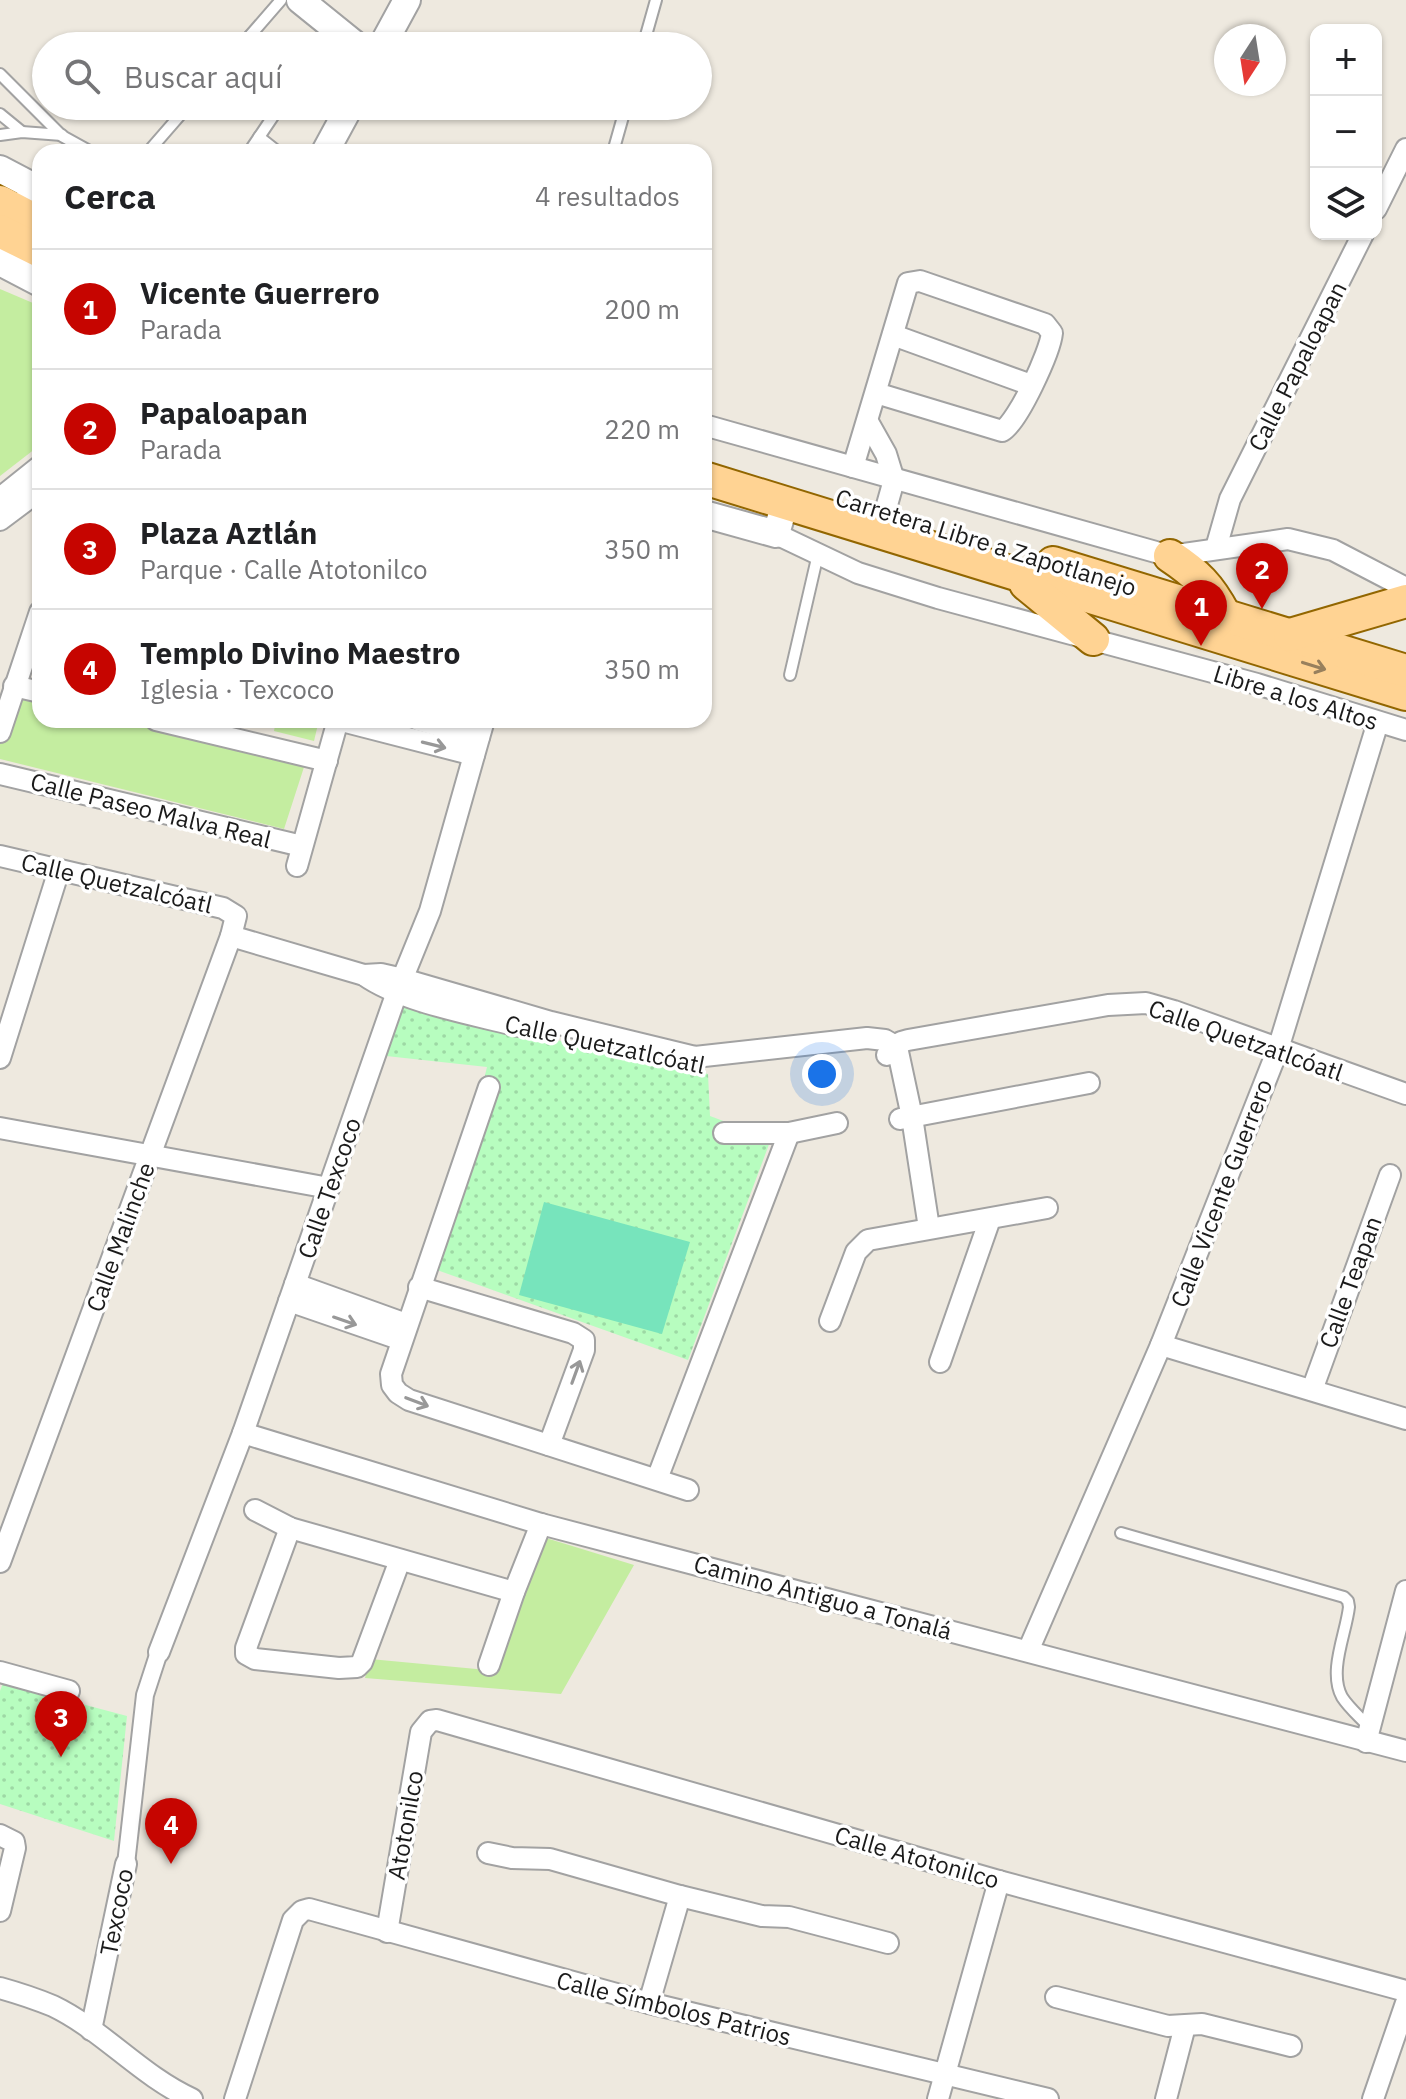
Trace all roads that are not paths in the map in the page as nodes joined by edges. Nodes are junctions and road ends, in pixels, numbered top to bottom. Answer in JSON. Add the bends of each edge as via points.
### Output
{"nodes":[{"id":1,"x":281,"y":0,"type":"edge"},
{"id":2,"x":300,"y":0,"type":"edge"},
{"id":3,"x":407,"y":0,"type":"edge"},
{"id":4,"x":656,"y":0,"type":"edge"},
{"id":5,"x":253,"y":32,"type":"edge"},
{"id":6,"x":340,"y":32,"type":"edge"},
{"id":7,"x":390,"y":32,"type":"edge"},
{"id":8,"x":647,"y":32,"type":"edge"},
{"id":9,"x":0,"y":74,"type":"edge"},
{"id":10,"x":32,"y":106,"type":"edge"},
{"id":11,"x":0,"y":114,"type":"edge"},
{"id":12,"x":46,"y":120,"type":"edge"},
{"id":13,"x":176,"y":120,"type":"edge"},
{"id":14,"x":271,"y":120,"type":"edge"},
{"id":15,"x":342,"y":120,"type":"edge"},
{"id":16,"x":622,"y":120,"type":"edge"},
{"id":17,"x":22,"y":132,"type":"junction"},
{"id":18,"x":0,"y":135,"type":"edge"},
{"id":19,"x":62,"y":136,"type":"junction"},
{"id":20,"x":259,"y":137,"type":"junction"},
{"id":21,"x":76,"y":144,"type":"edge"},
{"id":22,"x":155,"y":144,"type":"edge"},
{"id":23,"x":254,"y":144,"type":"edge"},
{"id":24,"x":268,"y":144,"type":"edge"},
{"id":25,"x":329,"y":144,"type":"edge"},
{"id":26,"x":615,"y":144,"type":"edge"},
{"id":27,"x":1406,"y":149,"type":"edge"},
{"id":28,"x":0,"y":169,"type":"edge"},
{"id":29,"x":1382,"y":197,"type":"edge"},
{"id":30,"x":16,"y":222,"type":"edge"},
{"id":31,"x":1360,"y":240,"type":"edge"},
{"id":32,"x":32,"y":241,"type":"edge"},
{"id":33,"x":32,"y":263,"type":"edge"},
{"id":34,"x":893,"y":335,"type":"junction"},
{"id":35,"x":1031,"y":385,"type":"junction"},
{"id":36,"x":876,"y":393,"type":"junction"},
{"id":37,"x":868,"y":422,"type":"junction"},
{"id":38,"x":712,"y":427,"type":"edge"},
{"id":39,"x":712,"y":458,"type":"edge"},
{"id":40,"x":853,"y":467,"type":"junction"},
{"id":41,"x":32,"y":472,"type":"edge"},
{"id":42,"x":712,"y":480,"type":"edge"},
{"id":43,"x":894,"y":480,"type":"junction"},
{"id":44,"x":32,"y":496,"type":"edge"},
{"id":45,"x":0,"y":498,"type":"edge"},
{"id":46,"x":785,"y":503,"type":"junction"},
{"id":47,"x":885,"y":512,"type":"junction"},
{"id":48,"x":712,"y":516,"type":"edge"},
{"id":49,"x":0,"y":520,"type":"edge"},
{"id":50,"x":776,"y":534,"type":"junction"},
{"id":51,"x":1216,"y":548,"type":"junction"},
{"id":52,"x":818,"y":554,"type":"junction"},
{"id":53,"x":1170,"y":556,"type":"junction"},
{"id":54,"x":1014,"y":574,"type":"junction"},
{"id":55,"x":1406,"y":588,"type":"edge"},
{"id":56,"x":1406,"y":601,"type":"edge"},
{"id":57,"x":1224,"y":614,"type":"junction"},
{"id":58,"x":32,"y":635,"type":"edge"},
{"id":59,"x":1093,"y":639,"type":"junction"},
{"id":60,"x":1280,"y":644,"type":"junction"},
{"id":61,"x":1406,"y":671,"type":"edge"},
{"id":62,"x":790,"y":675,"type":"dead end"},
{"id":63,"x":1257,"y":684,"type":"junction"},
{"id":64,"x":14,"y":686,"type":"junction"},
{"id":65,"x":32,"y":690,"type":"edge"},
{"id":66,"x":1406,"y":694,"type":"edge"},
{"id":67,"x":1378,"y":722,"type":"junction"},
{"id":68,"x":189,"y":728,"type":"edge"},
{"id":69,"x":336,"y":728,"type":"edge"},
{"id":70,"x":404,"y":728,"type":"edge"},
{"id":71,"x":447,"y":728,"type":"edge"},
{"id":72,"x":1406,"y":730,"type":"edge"},
{"id":73,"x":0,"y":732,"type":"edge"},
{"id":74,"x":479,"y":737,"type":"edge"},
{"id":75,"x":327,"y":761,"type":"junction"},
{"id":76,"x":0,"y":774,"type":"edge"},
{"id":77,"x":0,"y":856,"type":"edge"},
{"id":78,"x":59,"y":870,"type":"junction"},
{"id":79,"x":233,"y":912,"type":"joint"},
{"id":80,"x":231,"y":936,"type":"junction"},
{"id":81,"x":400,"y":986,"type":"junction"},
{"id":82,"x":1278,"y":1049,"type":"junction"},
{"id":83,"x":892,"y":1051,"type":"junction"},
{"id":84,"x":0,"y":1058,"type":"edge"},
{"id":85,"x":1089,"y":1083,"type":"dead end"},
{"id":86,"x":489,"y":1087,"type":"dead end"},
{"id":87,"x":1406,"y":1094,"type":"edge"},
{"id":88,"x":906,"y":1118,"type":"junction"},
{"id":89,"x":837,"y":1123,"type":"dead end"},
{"id":90,"x":0,"y":1128,"type":"edge"},
{"id":91,"x":724,"y":1133,"type":"dead end"},
{"id":92,"x":789,"y":1133,"type":"junction"},
{"id":93,"x":149,"y":1157,"type":"junction"},
{"id":94,"x":1390,"y":1175,"type":"dead end"},
{"id":95,"x":329,"y":1188,"type":"junction"},
{"id":96,"x":1047,"y":1208,"type":"dead end"},
{"id":97,"x":990,"y":1219,"type":"junction"},
{"id":98,"x":922,"y":1229,"type":"junction"},
{"id":99,"x":419,"y":1287,"type":"junction"},
{"id":100,"x":292,"y":1292,"type":"junction"},
{"id":101,"x":830,"y":1321,"type":"dead end"},
{"id":102,"x":404,"y":1332,"type":"junction"},
{"id":103,"x":1161,"y":1345,"type":"junction"},
{"id":104,"x":940,"y":1362,"type":"dead end"},
{"id":105,"x":1312,"y":1390,"type":"junction"},
{"id":106,"x":1406,"y":1419,"type":"edge"},
{"id":107,"x":243,"y":1433,"type":"junction"},
{"id":108,"x":549,"y":1445,"type":"junction"},
{"id":109,"x":657,"y":1479,"type":"junction"},
{"id":110,"x":688,"y":1490,"type":"dead end"},
{"id":111,"x":255,"y":1510,"type":"dead end"},
{"id":112,"x":541,"y":1524,"type":"junction"},
{"id":113,"x":290,"y":1528,"type":"junction"},
{"id":114,"x":1121,"y":1533,"type":"dead end"},
{"id":115,"x":400,"y":1560,"type":"junction"},
{"id":116,"x":0,"y":1562,"type":"edge"},
{"id":117,"x":1406,"y":1591,"type":"edge"},
{"id":118,"x":514,"y":1592,"type":"junction"},
{"id":119,"x":1028,"y":1651,"type":"junction"},
{"id":120,"x":159,"y":1652,"type":"joint"},
{"id":121,"x":489,"y":1665,"type":"dead end"},
{"id":122,"x":0,"y":1672,"type":"edge"},
{"id":123,"x":69,"y":1691,"type":"dead end"},
{"id":124,"x":430,"y":1721,"type":"joint"},
{"id":125,"x":1368,"y":1735,"type":"junction"},
{"id":126,"x":1406,"y":1751,"type":"edge"},
{"id":127,"x":7,"y":1838,"type":"edge"},
{"id":128,"x":488,"y":1853,"type":"dead end"},
{"id":129,"x":126,"y":1864,"type":"joint"},
{"id":130,"x":999,"y":1881,"type":"junction"},
{"id":131,"x":680,"y":1896,"type":"junction"},
{"id":132,"x":0,"y":1911,"type":"edge"},
{"id":133,"x":387,"y":1932,"type":"junction"},
{"id":134,"x":888,"y":1943,"type":"dead end"},
{"id":135,"x":0,"y":1988,"type":"edge"},
{"id":136,"x":1406,"y":1991,"type":"edge"},
{"id":137,"x":1056,"y":1997,"type":"dead end"},
{"id":138,"x":649,"y":2003,"type":"junction"},
{"id":139,"x":1406,"y":2003,"type":"edge"},
{"id":140,"x":1185,"y":2026,"type":"junction"},
{"id":141,"x":91,"y":2030,"type":"junction"},
{"id":142,"x":1291,"y":2046,"type":"dead end"},
{"id":143,"x":945,"y":2075,"type":"junction"},
{"id":144,"x":192,"y":2099,"type":"edge"},
{"id":145,"x":235,"y":2099,"type":"edge"},
{"id":146,"x":938,"y":2099,"type":"edge"},
{"id":147,"x":1048,"y":2099,"type":"edge"},
{"id":148,"x":1166,"y":2099,"type":"edge"},
{"id":149,"x":1373,"y":2099,"type":"edge"}],
"edges":[{"from":1,"to":5,"type":"lane"},
{"from":2,"to":6,"type":"street"},
{"from":3,"to":7,"type":"street"},
{"from":4,"to":8,"type":"lane"},
{"from":9,"to":10,"type":"lane"},
{"from":11,"to":17,"type":"lane"},
{"from":12,"to":19,"type":"lane"},
{"from":13,"to":22,"type":"lane"},
{"from":14,"to":20,"type":"lane"},
{"from":15,"to":25,"type":"street"},
{"from":16,"to":26,"type":"lane"},
{"from":17,"to":18,"type":"lane"},
{"from":17,"to":19,"type":"lane"},
{"from":19,"to":21,"type":"lane"},
{"from":20,"to":23,"type":"lane"},
{"from":20,"to":24,"type":"lane"},
{"from":27,"to":29,"type":"street"},
{"from":28,"to":30,"type":"street"},
{"from":30,"to":32,"type":"main road"},
{"from":30,"to":33,"type":"street"},
{"from":31,"to":51,"type":"street","name":"Calle Papaloapan","via":[[1230,499]]},
{"from":34,"to":35,"type":"street"},
{"from":34,"to":35,"type":"street","via":[[905,289],[914,280],[1045,324],[1052,339]]},
{"from":34,"to":36,"type":"street"},
{"from":35,"to":36,"type":"street","via":[[1011,425],[1002,431]]},
{"from":36,"to":37,"type":"street"},
{"from":37,"to":40,"type":"street"},
{"from":37,"to":43,"type":"street"},
{"from":38,"to":40,"type":"street"},
{"from":39,"to":47,"type":"main road","name":"Carretera Libre a Zapotlanejo"},
{"from":40,"to":43,"type":"street"},
{"from":41,"to":45,"type":"street"},
{"from":42,"to":46,"type":"main road","name":"Carretera Libre a Zapotlanejo"},
{"from":43,"to":47,"type":"street"},
{"from":43,"to":53,"type":"street"},
{"from":44,"to":49,"type":"street"},
{"from":46,"to":50,"type":"street"},
{"from":46,"to":54,"type":"main road","name":"Carretera Libre a Zapotlanejo"},
{"from":47,"to":57,"type":"main road","name":"Carretera Libre a Zapotlanejo"},
{"from":48,"to":50,"type":"street"},
{"from":50,"to":52,"type":"street","name":"Libre a los Altos"},
{"from":51,"to":53,"type":"street"},
{"from":51,"to":55,"type":"street","via":[[1288,539],[1333,550]]},
{"from":52,"to":59,"type":"street","name":"Libre a los Altos","via":[[858,573],[938,598]]},
{"from":52,"to":62,"type":"lane"},
{"from":53,"to":57,"type":"main road","via":[[1210,587]]},
{"from":54,"to":59,"type":"main road"},
{"from":54,"to":60,"type":"main road","name":"Carretera Libre a Zapotlanejo"},
{"from":56,"to":60,"type":"main road"},
{"from":57,"to":60,"type":"main road","name":"Carretera Libre a Zapotlanejo"},
{"from":58,"to":64,"type":"street"},
{"from":59,"to":63,"type":"street","name":"Libre a los Altos"},
{"from":60,"to":61,"type":"main road","name":"Carretera Libre a Zapotlanejo"},
{"from":60,"to":63,"type":"street"},
{"from":60,"to":66,"type":"main road","name":"Carretera Libre a Zapotlanejo","one_way":true},
{"from":63,"to":67,"type":"street","name":"Libre a los Altos"},
{"from":64,"to":65,"type":"street"},
{"from":64,"to":73,"type":"street"},
{"from":67,"to":72,"type":"street","name":"Libre a los Altos"},
{"from":67,"to":82,"type":"street","name":"Calle Vicente Guerrero"},
{"from":68,"to":75,"type":"street"},
{"from":69,"to":75,"type":"street","name":"Calle Paseo Malva Real"},
{"from":70,"to":74,"type":"street","name":"Calle Paseo Malva Real","one_way":true},
{"from":71,"to":74,"type":"street"},
{"from":74,"to":81,"type":"street","name":"Calle Texcoco","via":[[430,911]]},
{"from":75,"to":76,"type":"street","name":"Calle Paseo Malva Real","via":[[300,856]]},
{"from":77,"to":78,"type":"street","name":"Calle Quetzalcóatl"},
{"from":78,"to":79,"type":"street","name":"Calle Quetzalcóatl"},
{"from":78,"to":84,"type":"street"},
{"from":79,"to":80,"type":"street","name":"Calle Malinche"},
{"from":80,"to":81,"type":"street","name":"Calle Quetzatlcóatl","via":[[364,975],[377,984]]},
{"from":80,"to":93,"type":"street","name":"Calle Malinche"},
{"from":81,"to":83,"type":"street","name":"Calle Quetzatlcóatl","via":[[533,1030],[695,1069]]},
{"from":81,"to":95,"type":"street","name":"Calle Texcoco"},
{"from":82,"to":83,"type":"street","name":"Calle Quetzatlcóatl","via":[[1174,1011],[1133,1003],[908,1040]]},
{"from":82,"to":87,"type":"street","name":"Calle Quetzatlcóatl"},
{"from":82,"to":103,"type":"street","name":"Calle Vicente Guerrero"},
{"from":83,"to":88,"type":"street"},
{"from":85,"to":88,"type":"street"},
{"from":86,"to":99,"type":"street"},
{"from":88,"to":98,"type":"street"},
{"from":89,"to":92,"type":"street"},
{"from":90,"to":93,"type":"street"},
{"from":91,"to":92,"type":"street"},
{"from":92,"to":109,"type":"street"},
{"from":93,"to":95,"type":"street"},
{"from":93,"to":116,"type":"street","name":"Calle Malinche"},
{"from":94,"to":105,"type":"street","name":"Calle Teapan"},
{"from":95,"to":100,"type":"street","name":"Calle Texcoco"},
{"from":96,"to":97,"type":"street"},
{"from":97,"to":98,"type":"street"},
{"from":97,"to":104,"type":"street"},
{"from":98,"to":101,"type":"street","via":[[861,1244]]},
{"from":99,"to":102,"type":"street"},
{"from":108,"to":99,"type":"street","one_way":true,"via":[[584,1340]]},
{"from":100,"to":102,"type":"street"},
{"from":100,"to":107,"type":"street","name":"Calle Texcoco"},
{"from":102,"to":108,"type":"street","one_way":true,"via":[[391,1374],[398,1393]]},
{"from":103,"to":105,"type":"street"},
{"from":103,"to":119,"type":"street","name":"Calle Vicente Guerrero"},
{"from":105,"to":106,"type":"street"},
{"from":107,"to":112,"type":"street","name":"Camino Antiguo a Tonalá"},
{"from":107,"to":120,"type":"street","name":"Calle Texcoco"},
{"from":108,"to":109,"type":"street"},
{"from":109,"to":110,"type":"street"},
{"from":111,"to":113,"type":"street"},
{"from":112,"to":118,"type":"street"},
{"from":112,"to":119,"type":"street","name":"Camino Antiguo a Tonalá"},
{"from":113,"to":115,"type":"street"},
{"from":113,"to":115,"type":"street","via":[[246,1648],[255,1659],[357,1667]]},
{"from":114,"to":125,"type":"lane","via":[[1344,1597],[1349,1607],[1337,1681]]},
{"from":115,"to":118,"type":"street"},
{"from":117,"to":125,"type":"street"},
{"from":118,"to":121,"type":"street"},
{"from":119,"to":125,"type":"street","name":"Camino Antiguo a Tonalá"},
{"from":120,"to":129,"type":"street","name":"Texcoco","via":[[145,1695]]},
{"from":122,"to":123,"type":"street"},
{"from":124,"to":130,"type":"street","name":"Calle Atotonilco"},
{"from":124,"to":133,"type":"street","name":"Atotonilco","via":[[421,1732]]},
{"from":125,"to":126,"type":"street","name":"Camino Antiguo a Tonalá"},
{"from":127,"to":132,"type":"street","via":[[15,1855]]},
{"from":128,"to":131,"type":"street","via":[[550,1859]]},
{"from":129,"to":141,"type":"street","name":"Texcoco"},
{"from":130,"to":136,"type":"street","name":"Calle Atotonilco"},
{"from":130,"to":143,"type":"street"},
{"from":131,"to":134,"type":"street"},
{"from":131,"to":138,"type":"street"},
{"from":133,"to":138,"type":"street","name":"Calle Símbolos Patrios"},
{"from":133,"to":145,"type":"street","name":"Calle Símbolos Patrios","via":[[316,1910],[302,1911],[293,1920]]},
{"from":135,"to":141,"type":"street","via":[[55,2007]]},
{"from":137,"to":140,"type":"street"},
{"from":138,"to":143,"type":"street","name":"Calle Símbolos Patrios"},
{"from":139,"to":149,"type":"street"},
{"from":140,"to":142,"type":"street","via":[[1202,2024]]},
{"from":140,"to":148,"type":"street"},
{"from":141,"to":144,"type":"street"},
{"from":143,"to":146,"type":"street"},
{"from":143,"to":147,"type":"street","name":"Calle Símbolos Patrios"}]}
